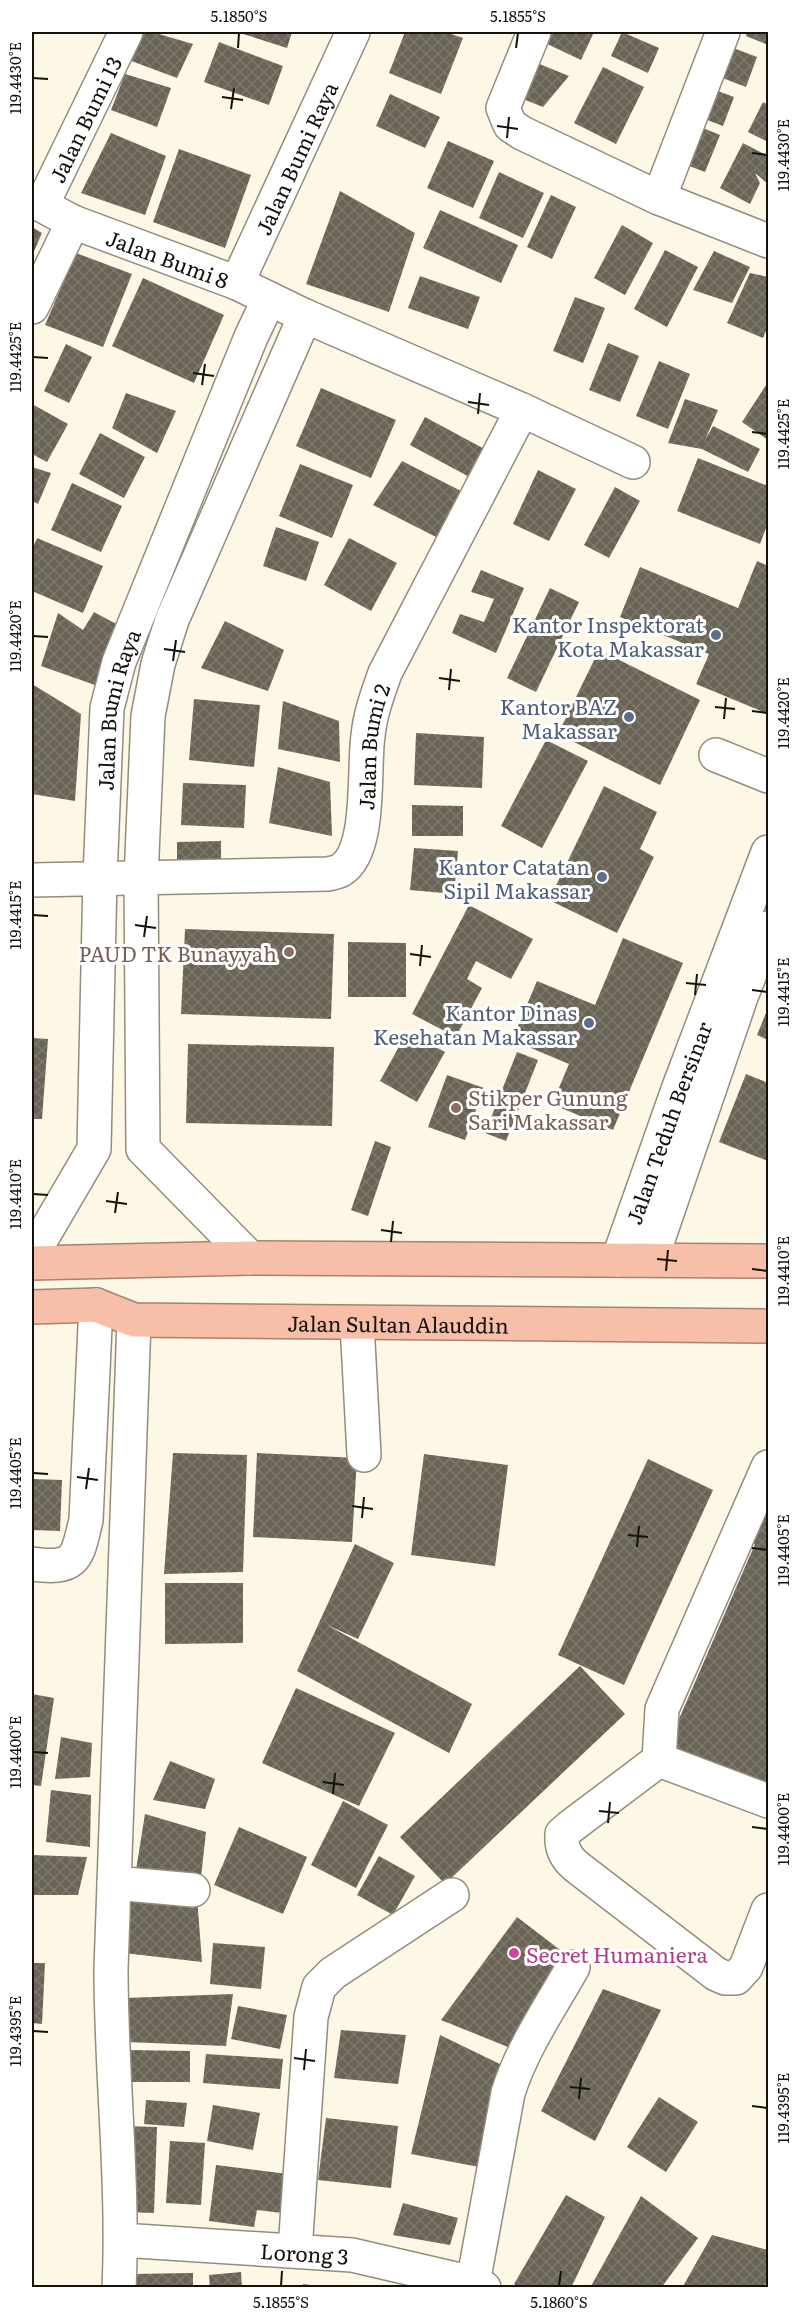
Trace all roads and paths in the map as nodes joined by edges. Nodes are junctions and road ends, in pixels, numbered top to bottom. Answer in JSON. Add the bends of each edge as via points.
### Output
{"nodes":[{"id":1,"x":126,"y":32,"type":"edge"},
{"id":2,"x":353,"y":32,"type":"edge"},
{"id":3,"x":534,"y":32,"type":"edge"},
{"id":4,"x":723,"y":32,"type":"edge"},
{"id":5,"x":659,"y":198,"type":"junction"},
{"id":6,"x":37,"y":202,"type":"edge"},
{"id":7,"x":73,"y":222,"type":"junction"},
{"id":8,"x":768,"y":241,"type":"edge"},
{"id":9,"x":237,"y":283,"type":"junction"},
{"id":10,"x":269,"y":299,"type":"junction"},
{"id":11,"x":32,"y":307,"type":"edge"},
{"id":12,"x":305,"y":316,"type":"junction"},
{"id":13,"x":522,"y":410,"type":"junction"},
{"id":14,"x":633,"y":462,"type":"dead end"},
{"id":15,"x":716,"y":755,"type":"dead end"},
{"id":16,"x":768,"y":776,"type":"edge"},
{"id":17,"x":768,"y":852,"type":"edge"},
{"id":18,"x":100,"y":877,"type":"junction"},
{"id":19,"x":141,"y":878,"type":"junction"},
{"id":20,"x":32,"y":880,"type":"edge"},
{"id":21,"x":768,"y":928,"type":"edge"},
{"id":22,"x":729,"y":992,"type":"junction"},
{"id":23,"x":94,"y":1149,"type":"junction"},
{"id":24,"x":143,"y":1149,"type":"junction"},
{"id":25,"x":32,"y":1255,"type":"edge"},
{"id":26,"x":250,"y":1258,"type":"junction"},
{"id":27,"x":618,"y":1260,"type":"junction"},
{"id":28,"x":651,"y":1260,"type":"junction"},
{"id":29,"x":768,"y":1261,"type":"edge"},
{"id":30,"x":32,"y":1263,"type":"edge"},
{"id":31,"x":96,"y":1305,"type":"junction"},
{"id":32,"x":32,"y":1307,"type":"edge"},
{"id":33,"x":134,"y":1320,"type":"junction"},
{"id":34,"x":357,"y":1323,"type":"junction"},
{"id":35,"x":768,"y":1326,"type":"edge"},
{"id":36,"x":364,"y":1455,"type":"dead end"},
{"id":37,"x":768,"y":1467,"type":"edge"},
{"id":38,"x":32,"y":1564,"type":"edge"},
{"id":39,"x":659,"y":1760,"type":"junction"},
{"id":40,"x":768,"y":1802,"type":"edge"},
{"id":41,"x":114,"y":1883,"type":"junction"},
{"id":42,"x":193,"y":1890,"type":"dead end"},
{"id":43,"x":452,"y":1895,"type":"dead end"},
{"id":44,"x":768,"y":1910,"type":"edge"},
{"id":45,"x":573,"y":1967,"type":"dead end"},
{"id":46,"x":121,"y":2240,"type":"junction"},
{"id":47,"x":295,"y":2250,"type":"junction"},
{"id":48,"x":479,"y":2285,"type":"edge"},
{"id":49,"x":119,"y":2288,"type":"edge"}],
"edges":[{"from":1,"to":6,"type":"street","name":"Jalan Bumi 13"},
{"from":2,"to":9,"type":"street","name":"Jalan Bumi Raya"},
{"from":3,"to":5,"type":"street","via":[[502,108],[510,125]]},
{"from":4,"to":5,"type":"street"},
{"from":5,"to":8,"type":"street"},
{"from":6,"to":7,"type":"street","name":"Jalan Bumi 8"},
{"from":7,"to":9,"type":"street","name":"Jalan Bumi 8"},
{"from":7,"to":11,"type":"street"},
{"from":9,"to":10,"type":"street","name":"Jalan Bumi 8"},
{"from":10,"to":12,"type":"street","name":"Jalan Bumi 8"},
{"from":10,"to":18,"type":"street","name":"Jalan Bumi Raya","via":[[207,442],[110,687]]},
{"from":12,"to":13,"type":"street"},
{"from":12,"to":19,"type":"street","name":"Jalan Bumi Raya","via":[[172,620],[158,664],[148,716]]},
{"from":13,"to":14,"type":"street"},
{"from":13,"to":19,"type":"street","name":"Jalan Bumi 2","via":[[385,673],[368,736],[361,839],[351,859],[342,870],[328,874]]},
{"from":15,"to":16,"type":"street"},
{"from":17,"to":22,"type":"street","name":"Jalan Teduh Bersinar"},
{"from":18,"to":19,"type":"street","name":"Jalan Bumi 2"},
{"from":18,"to":20,"type":"street","name":"Jalan Bumi 2"},
{"from":18,"to":23,"type":"street","name":"Jalan Bumi Raya"},
{"from":19,"to":24,"type":"street","name":"Jalan Bumi Raya"},
{"from":21,"to":22,"type":"street","name":"Jalan Teduh Bersinar"},
{"from":22,"to":27,"type":"street","name":"Jalan Teduh Bersinar"},
{"from":22,"to":28,"type":"street","name":"Jalan Teduh Bersinar"},
{"from":23,"to":24,"type":"street"},
{"from":23,"to":25,"type":"street","name":"Jalan Bumi Raya"},
{"from":24,"to":26,"type":"street"},
{"from":26,"to":27,"type":"highway"},
{"from":26,"to":30,"type":"highway"},
{"from":27,"to":28,"type":"highway"},
{"from":28,"to":29,"type":"highway"},
{"from":31,"to":32,"type":"highway","name":"Jalan Sultan Alauddin"},
{"from":31,"to":33,"type":"highway","name":"Jalan Sultan Alauddin"},
{"from":31,"to":38,"type":"street","via":[[86,1520],[78,1553],[65,1563]]},
{"from":33,"to":34,"type":"highway","name":"Jalan Sultan Alauddin"},
{"from":33,"to":41,"type":"street"},
{"from":34,"to":35,"type":"highway","name":"Jalan Sultan Alauddin"},
{"from":34,"to":36,"type":"street"},
{"from":37,"to":39,"type":"street","via":[[662,1709]]},
{"from":39,"to":40,"type":"street"},
{"from":39,"to":44,"type":"street","via":[[562,1834],[567,1859],[725,1978],[736,1977],[746,1967]]},
{"from":41,"to":42,"type":"street"},
{"from":41,"to":46,"type":"street","via":[[111,2039]]},
{"from":43,"to":47,"type":"street","via":[[333,1972],[319,1987],[311,2024]]},
{"from":45,"to":48,"type":"street","via":[[525,2052],[508,2092]]},
{"from":46,"to":47,"type":"street","name":"Lorong 3"},
{"from":46,"to":49,"type":"street"},
{"from":47,"to":48,"type":"street","name":"Lorong 3","via":[[352,2255]]}]}
